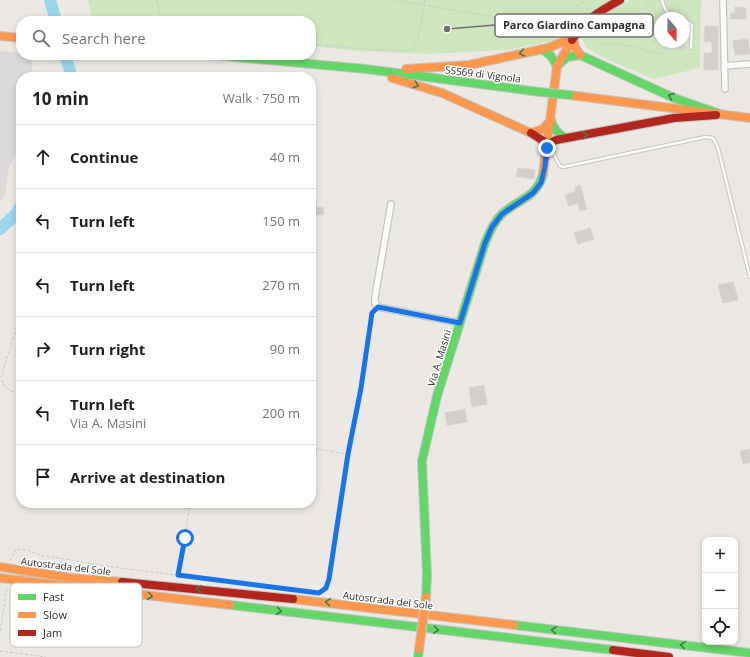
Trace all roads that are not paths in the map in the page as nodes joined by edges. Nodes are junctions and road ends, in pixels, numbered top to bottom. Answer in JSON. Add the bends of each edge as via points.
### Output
{"nodes":[{"id":1,"x":620,"y":0,"type":"edge"},
{"id":2,"x":661,"y":0,"type":"edge"},
{"id":3,"x":723,"y":0,"type":"edge"},
{"id":4,"x":667,"y":12,"type":"edge"},
{"id":5,"x":690,"y":23,"type":"edge"},
{"id":6,"x":1,"y":36,"type":"edge"},
{"id":7,"x":16,"y":38,"type":"edge"},
{"id":8,"x":573,"y":38,"type":"junction"},
{"id":9,"x":691,"y":48,"type":"dead end"},
{"id":10,"x":542,"y":49,"type":"junction"},
{"id":11,"x":580,"y":55,"type":"junction"},
{"id":12,"x":268,"y":60,"type":"edge"},
{"id":13,"x":750,"y":64,"type":"edge"},
{"id":14,"x":557,"y":66,"type":"junction"},
{"id":15,"x":724,"y":66,"type":"junction"},
{"id":16,"x":366,"y":69,"type":"junction"},
{"id":17,"x":725,"y":89,"type":"dead end"},
{"id":18,"x":720,"y":114,"type":"junction"},
{"id":19,"x":750,"y":118,"type":"edge"},
{"id":20,"x":551,"y":120,"type":"junction"},
{"id":21,"x":531,"y":133,"type":"junction"},
{"id":22,"x":566,"y":138,"type":"junction"},
{"id":23,"x":547,"y":146,"type":"junction"},
{"id":24,"x":391,"y":204,"type":"dead end"},
{"id":25,"x":750,"y":277,"type":"edge"},
{"id":26,"x":460,"y":323,"type":"junction"},
{"id":27,"x":5,"y":566,"type":"edge"},
{"id":28,"x":0,"y":578,"type":"edge"},
{"id":29,"x":42,"y":583,"type":"edge"},
{"id":30,"x":128,"y":583,"type":"edge"},
{"id":31,"x":142,"y":584,"type":"edge"},
{"id":32,"x":142,"y":595,"type":"edge"},
{"id":33,"x":419,"y":653,"type":"edge"},
{"id":34,"x":750,"y":653,"type":"edge"},
{"id":35,"x":669,"y":657,"type":"edge"}],
"edges":[{"from":1,"to":8,"type":"main road","name":"Via A. Masini","via":[[599,11]]},
{"from":2,"to":4,"type":"lane"},
{"from":3,"to":15,"type":"street"},
{"from":5,"to":9,"type":"lane"},
{"from":6,"to":7,"type":"main road"},
{"from":8,"to":10,"type":"main road"},
{"from":8,"to":11,"type":"main road"},
{"from":8,"to":14,"type":"main road","name":"Via A. Masini"},
{"from":10,"to":14,"type":"main road","via":[[552,55]]},
{"from":10,"to":16,"type":"main road","one_way":true,"via":[[469,65]]},
{"from":11,"to":14,"type":"main road","via":[[567,56]]},
{"from":18,"to":11,"type":"main road","one_way":true,"via":[[674,98]]},
{"from":12,"to":16,"type":"main road","name":"SS569 di Vignola"},
{"from":13,"to":15,"type":"street"},
{"from":14,"to":20,"type":"main road","name":"Via A. Masini"},
{"from":15,"to":17,"type":"street"},
{"from":16,"to":18,"type":"main road","name":"SS569 di Vignola","bridge":true},
{"from":16,"to":21,"type":"main road","one_way":true,"via":[[442,93]]},
{"from":18,"to":19,"type":"main road","name":"SS569 di Vignola"},
{"from":22,"to":18,"type":"main road","one_way":true,"via":[[674,118]]},
{"from":20,"to":21,"type":"main road","via":[[544,129]]},
{"from":20,"to":22,"type":"main road","via":[[554,130]]},
{"from":20,"to":23,"type":"main road","name":"Via A. Masini"},
{"from":21,"to":23,"type":"main road"},
{"from":22,"to":23,"type":"main road","via":[[556,140]]},
{"from":23,"to":25,"type":"lane","via":[[562,167],[706,137],[713,138],[718,148]]},
{"from":23,"to":26,"type":"main road","name":"Via A. Masini","via":[[541,183],[533,193],[502,214],[492,227]]},
{"from":24,"to":26,"type":"street","via":[[375,303],[378,307]]},
{"from":26,"to":33,"type":"main road","name":"Via A. Masini","bridge":true,"via":[[431,419],[422,461],[427,574]]},
{"from":30,"to":27,"type":"main road","name":"Autostrada del Sole","one_way":true,"via":[[72,578]]},
{"from":28,"to":29,"type":"main road","name":"Autostrada del Sole","one_way":true},
{"from":34,"to":31,"type":"main road","name":"Autostrada del Sole","one_way":true,"via":[[263,595]]},
{"from":32,"to":35,"type":"main road","name":"Autostrada del Sole","one_way":true}]}
